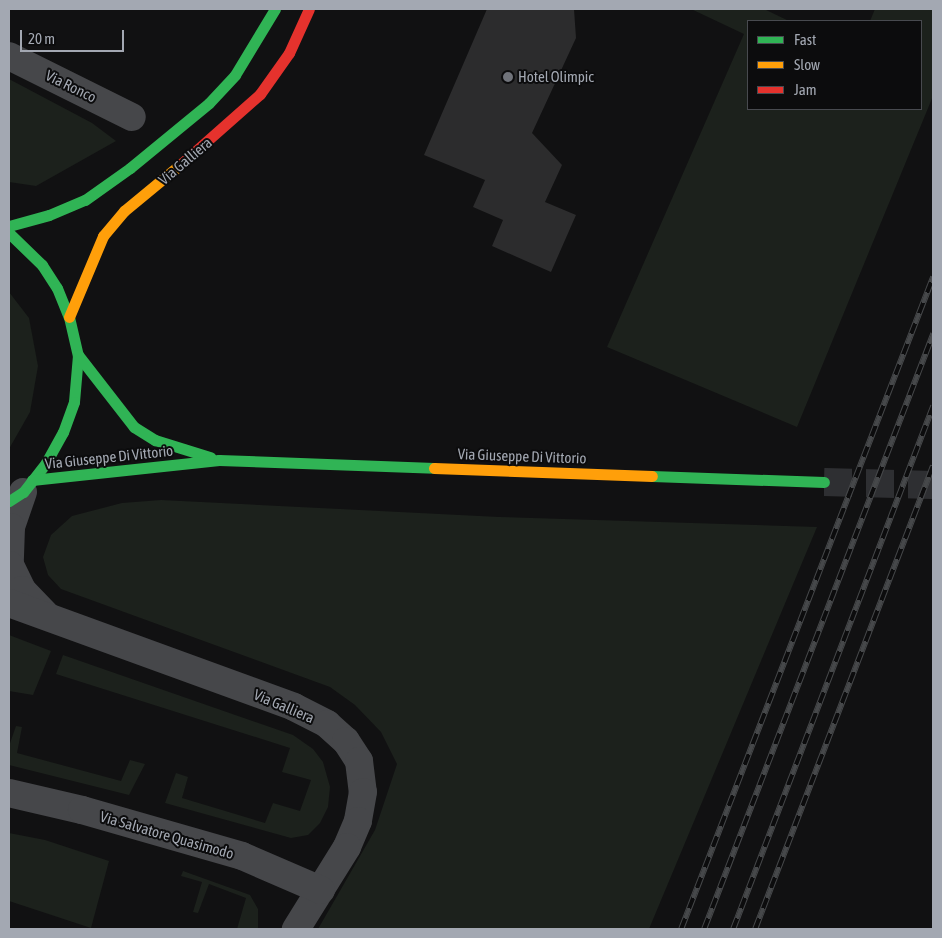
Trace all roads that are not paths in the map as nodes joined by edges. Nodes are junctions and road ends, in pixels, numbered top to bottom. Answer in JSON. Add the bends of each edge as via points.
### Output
{"nodes":[{"id":1,"x":274,"y":9,"type":"edge"},
{"id":2,"x":309,"y":9,"type":"edge"},
{"id":3,"x":9,"y":56,"type":"edge"},
{"id":4,"x":132,"y":117,"type":"dead end"},
{"id":5,"x":9,"y":226,"type":"edge"},
{"id":6,"x":9,"y":233,"type":"edge"},
{"id":7,"x":69,"y":316,"type":"junction"},
{"id":8,"x":78,"y":354,"type":"junction"},
{"id":9,"x":219,"y":460,"type":"junction"},
{"id":10,"x":824,"y":482,"type":"tunnel mouth"},
{"id":11,"x":21,"y":491,"type":"edge"},
{"id":12,"x":9,"y":603,"type":"edge"},
{"id":13,"x":48,"y":618,"type":"junction"},
{"id":14,"x":9,"y":793,"type":"edge"},
{"id":15,"x":321,"y":890,"type":"junction"},
{"id":16,"x":296,"y":929,"type":"edge"}],
"edges":[{"from":1,"to":5,"type":"main road","name":"Via Galliera","via":[[235,75],[209,103],[130,168],[85,200],[49,215]]},
{"from":2,"to":7,"type":"main road","name":"Via Galliera","via":[[289,53],[260,94],[233,121],[124,210],[103,236]]},
{"from":3,"to":4,"type":"street","name":"Via Ronco"},
{"from":6,"to":7,"type":"main road","via":[[42,265]]},
{"from":7,"to":8,"type":"main road"},
{"from":8,"to":9,"type":"main road","name":"Via Giuseppe Di Vittorio","via":[[134,426],[155,440]]},
{"from":8,"to":11,"type":"main road","via":[[74,402],[54,448]]},
{"from":9,"to":10,"type":"main road","name":"Via Giuseppe Di Vittorio"},
{"from":9,"to":11,"type":"main road","name":"Via Giuseppe Di Vittorio"},
{"from":11,"to":13,"type":"street","name":"Via Galliera","via":[[11,527],[10,565],[22,590]]},
{"from":12,"to":13,"type":"street","name":"Via Galliera"},
{"from":13,"to":15,"type":"street","name":"Via Galliera","via":[[294,707],[327,724],[346,741],[359,761],[363,792],[358,821]]},
{"from":14,"to":15,"type":"street","name":"Via Salvatore Quasimodo","via":[[82,810],[242,856]]},
{"from":15,"to":16,"type":"street","name":"Via Galliera"}]}
